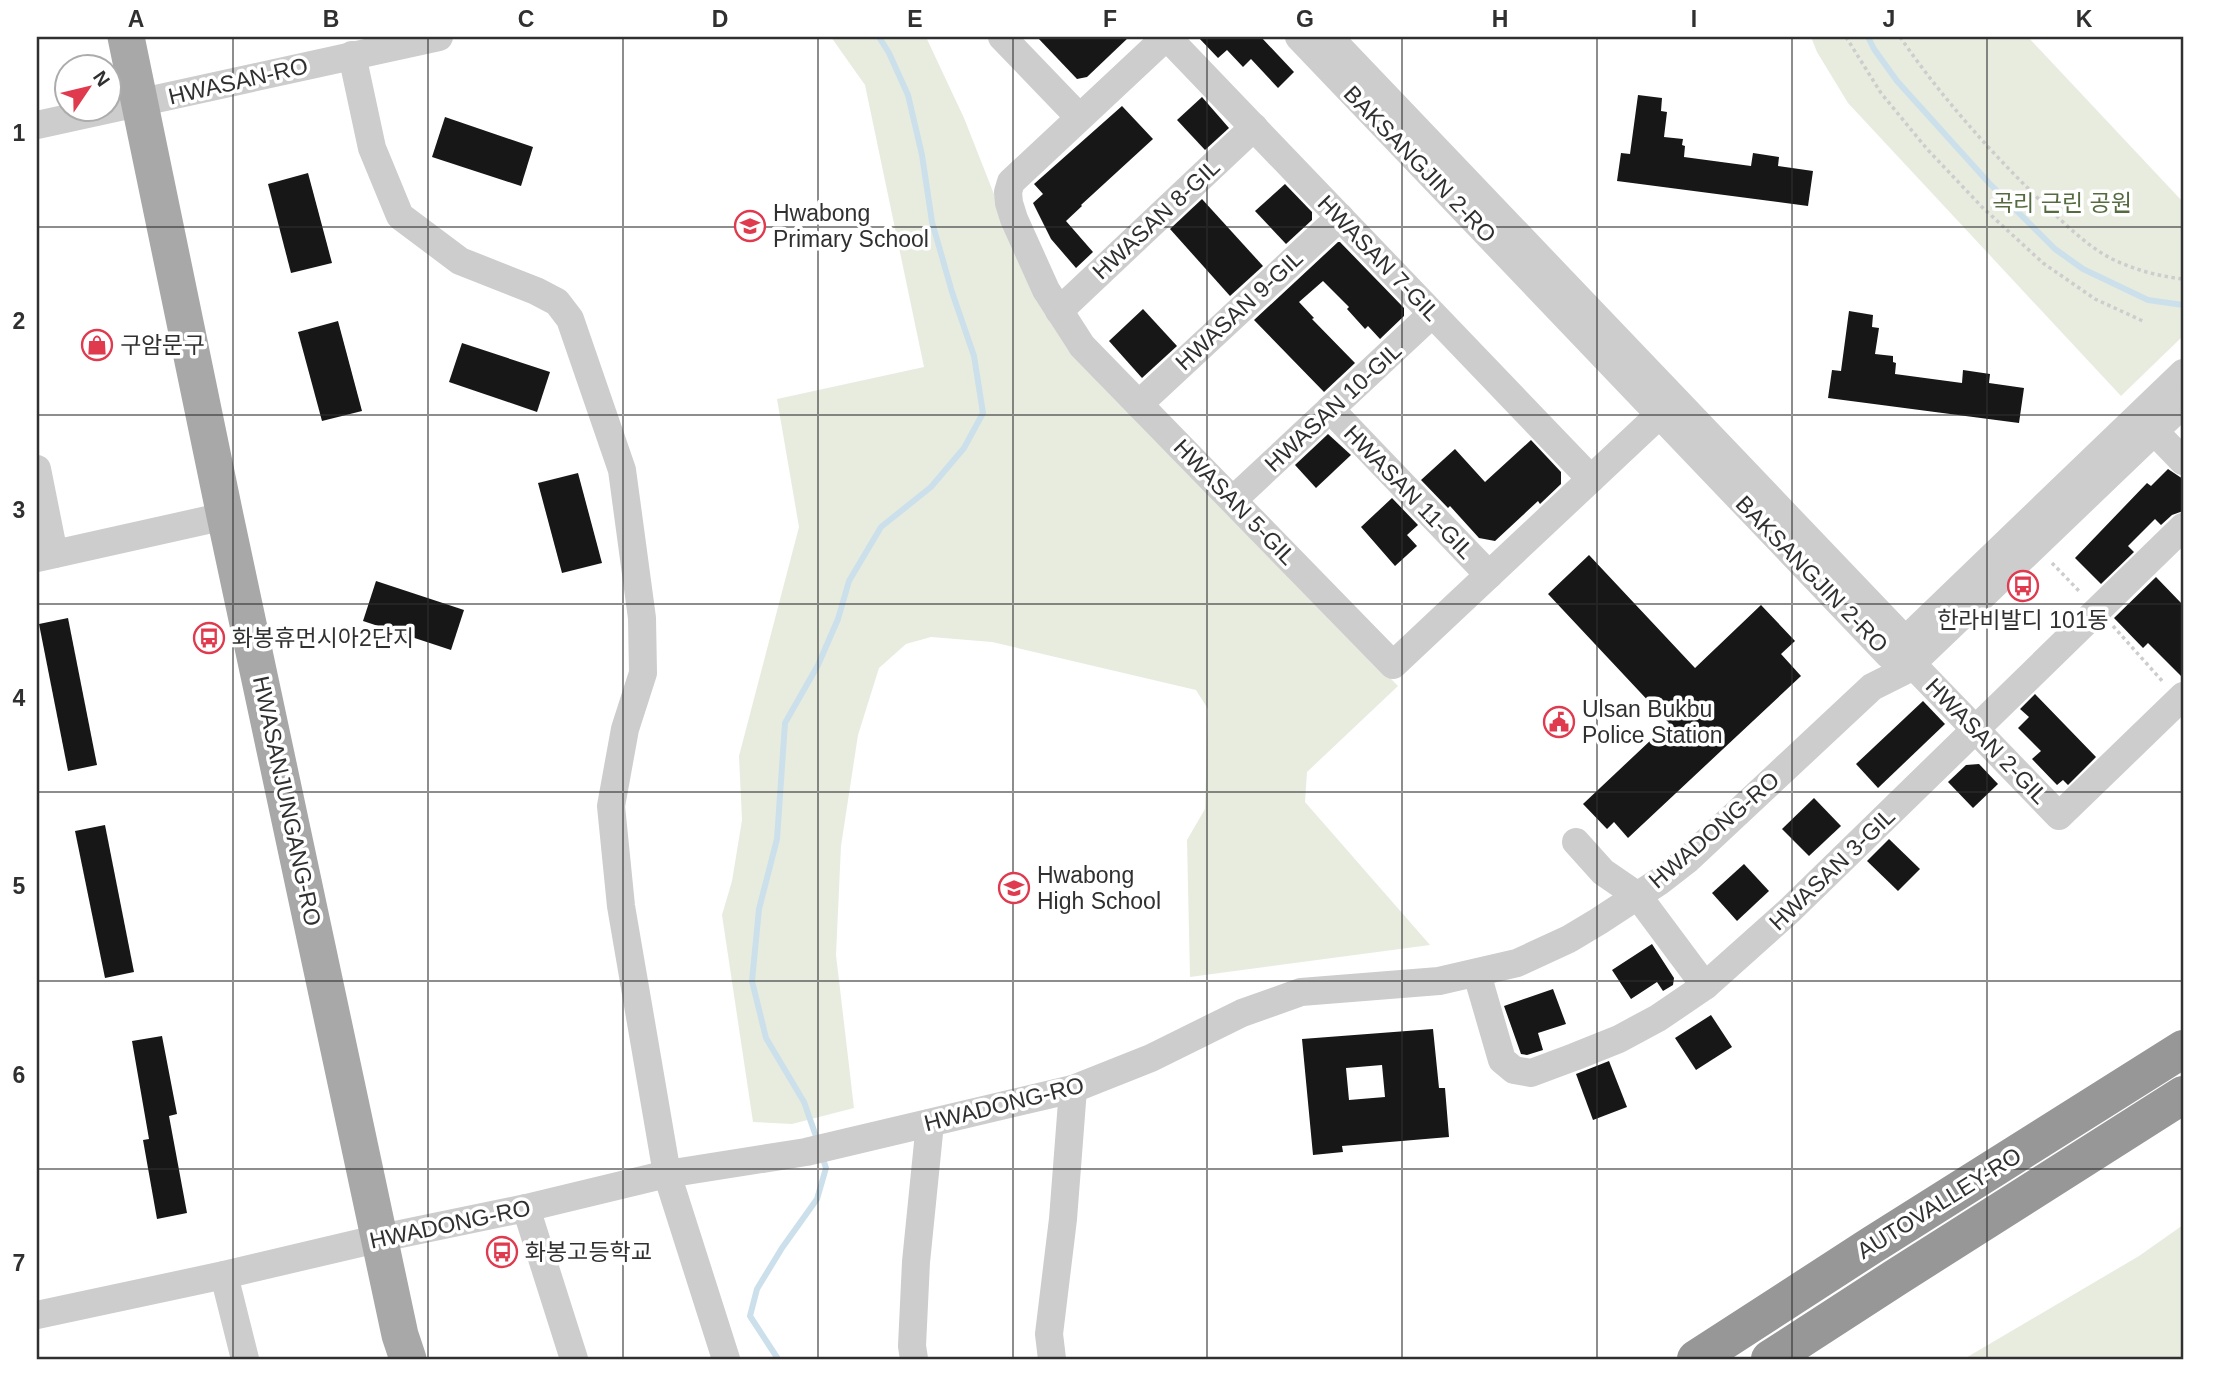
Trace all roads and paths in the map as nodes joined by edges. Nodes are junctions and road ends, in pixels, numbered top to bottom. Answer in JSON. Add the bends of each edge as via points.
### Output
{"nodes":[{"id":1,"x":126,"y":37,"type":"edge"},
{"id":2,"x":439,"y":37,"type":"edge"},
{"id":3,"x":1002,"y":37,"type":"edge"},
{"id":4,"x":1167,"y":37,"type":"edge"},
{"id":5,"x":1299,"y":37,"type":"edge"},
{"id":6,"x":1329,"y":37,"type":"edge"},
{"id":7,"x":1846,"y":37,"type":"edge"},
{"id":8,"x":1900,"y":37,"type":"edge"},
{"id":9,"x":352,"y":55,"type":"junction"},
{"id":10,"x":138,"y":103,"type":"junction"},
{"id":11,"x":1079,"y":117,"type":"junction"},
{"id":12,"x":37,"y":125,"type":"edge"},
{"id":13,"x":1254,"y":127,"type":"junction"},
{"id":14,"x":1340,"y":217,"type":"junction"},
{"id":15,"x":2183,"y":279,"type":"edge"},
{"id":16,"x":1059,"y":311,"type":"junction"},
{"id":17,"x":1432,"y":314,"type":"junction"},
{"id":18,"x":2146,"y":322,"type":"dead end"},
{"id":19,"x":2183,"y":373,"type":"edge"},
{"id":20,"x":1139,"y":404,"type":"junction"},
{"id":21,"x":2183,"y":404,"type":"edge"},
{"id":22,"x":1667,"y":407,"type":"junction"},
{"id":23,"x":1330,"y":409,"type":"junction"},
{"id":24,"x":2154,"y":431,"type":"junction"},
{"id":25,"x":2183,"y":461,"type":"edge"},
{"id":26,"x":37,"y":469,"type":"edge"},
{"id":27,"x":1591,"y":479,"type":"junction"},
{"id":28,"x":1233,"y":500,"type":"junction"},
{"id":29,"x":225,"y":516,"type":"junction"},
{"id":30,"x":2183,"y":527,"type":"edge"},
{"id":31,"x":45,"y":556,"type":"edge"},
{"id":32,"x":1489,"y":575,"type":"junction"},
{"id":33,"x":1902,"y":653,"type":"junction"},
{"id":34,"x":2183,"y":696,"type":"edge"},
{"id":35,"x":1976,"y":729,"type":"junction"},
{"id":36,"x":1576,"y":842,"type":"dead end"},
{"id":37,"x":1638,"y":896,"type":"junction"},
{"id":38,"x":1477,"y":974,"type":"junction"},
{"id":39,"x":1705,"y":986,"type":"junction"},
{"id":40,"x":2183,"y":1049,"type":"edge"},
{"id":41,"x":1073,"y":1089,"type":"junction"},
{"id":42,"x":2183,"y":1095,"type":"edge"},
{"id":43,"x":930,"y":1124,"type":"junction"},
{"id":44,"x":667,"y":1174,"type":"junction"},
{"id":45,"x":526,"y":1208,"type":"junction"},
{"id":46,"x":381,"y":1238,"type":"junction"},
{"id":47,"x":224,"y":1275,"type":"junction"},
{"id":48,"x":37,"y":1315,"type":"edge"},
{"id":49,"x":244,"y":1359,"type":"edge"},
{"id":50,"x":408,"y":1359,"type":"edge"},
{"id":51,"x":574,"y":1359,"type":"edge"},
{"id":52,"x":726,"y":1359,"type":"edge"},
{"id":53,"x":914,"y":1359,"type":"edge"},
{"id":54,"x":1052,"y":1359,"type":"edge"},
{"id":55,"x":1696,"y":1359,"type":"edge"},
{"id":56,"x":1770,"y":1359,"type":"edge"}],
"edges":[{"from":1,"to":10,"type":"main road","name":"HWASANJUNGANG-RO"},
{"from":2,"to":9,"type":"street","name":"HWASAN-RO"},
{"from":3,"to":11,"type":"street"},
{"from":4,"to":11,"type":"street","name":"HWASAN 5-GIL"},
{"from":4,"to":13,"type":"street","name":"HWASAN 7-GIL"},
{"from":5,"to":22,"type":"street","name":"BAKSANGJIN 2-RO"},
{"from":6,"to":22,"type":"street","name":"BAKSANGJIN 2-RO"},
{"from":7,"to":18,"type":"path","via":[[1881,93],[1982,207],[2043,263],[2095,299]]},
{"from":8,"to":15,"type":"path","via":[[1967,124],[2073,232],[2111,258],[2154,276]]},
{"from":9,"to":10,"type":"street","name":"HWASAN-RO"},
{"from":9,"to":44,"type":"street","via":[[372,148],[400,216],[460,261],[557,302],[570,319],[622,470],[642,618],[643,673],[625,729],[611,806],[621,906]]},
{"from":10,"to":12,"type":"street","name":"HWASAN-RO"},
{"from":10,"to":29,"type":"main road","name":"HWASANJUNGANG-RO"},
{"from":11,"to":16,"type":"street","name":"HWASAN 5-GIL","via":[[1010,182],[1008,192],[1014,219]]},
{"from":13,"to":14,"type":"street","name":"HWASAN 7-GIL"},
{"from":13,"to":16,"type":"street","name":"HWASAN 8-GIL"},
{"from":14,"to":17,"type":"street","name":"HWASAN 7-GIL"},
{"from":14,"to":20,"type":"street","name":"HWASAN 9-GIL"},
{"from":16,"to":20,"type":"street","name":"HWASAN 5-GIL","via":[[1082,346]]},
{"from":17,"to":23,"type":"street","name":"HWASAN 10-GIL"},
{"from":17,"to":27,"type":"street","name":"HWASAN 7-GIL"},
{"from":19,"to":33,"type":"street","name":"HWADONG-RO"},
{"from":20,"to":28,"type":"street","name":"HWASAN 5-GIL"},
{"from":21,"to":24,"type":"street","name":"HWADONG-RO"},
{"from":22,"to":27,"type":"street","name":"HWASAN 5-GIL"},
{"from":22,"to":33,"type":"street","name":"BAKSANGJIN 2-RO"},
{"from":23,"to":28,"type":"street","name":"HWASAN 10-GIL"},
{"from":23,"to":32,"type":"street","name":"HWASAN 11-GIL"},
{"from":24,"to":25,"type":"street"},
{"from":24,"to":33,"type":"street","name":"HWADONG-RO"},
{"from":26,"to":31,"type":"street"},
{"from":27,"to":32,"type":"street","name":"HWASAN 5-GIL"},
{"from":28,"to":32,"type":"street","name":"HWASAN 5-GIL","via":[[1393,665]]},
{"from":29,"to":31,"type":"street"},
{"from":29,"to":46,"type":"main road","name":"HWASANJUNGANG-RO"},
{"from":30,"to":35,"type":"street","name":"HWASAN 3-GIL"},
{"from":33,"to":35,"type":"street","name":"HWASAN 2-GIL"},
{"from":33,"to":37,"type":"street","name":"HWADONG-RO","via":[[1904,671],[1872,687],[1686,860]]},
{"from":34,"to":35,"type":"street","name":"HWASAN 2-GIL","via":[[2060,816]]},
{"from":35,"to":39,"type":"street","name":"HWASAN 3-GIL"},
{"from":36,"to":37,"type":"street","via":[[1603,873]]},
{"from":37,"to":38,"type":"street","name":"HWADONG-RO","via":[[1569,939],[1517,963]]},
{"from":37,"to":39,"type":"street"},
{"from":38,"to":39,"type":"street","name":"HWASAN 3-GIL","via":[[1502,1060],[1514,1070],[1531,1073],[1619,1039]]},
{"from":38,"to":41,"type":"street","name":"HWADONG-RO","via":[[1301,992],[1242,1013],[1152,1058]]},
{"from":40,"to":55,"type":"highway","name":"AUTOVALLEY-RO"},
{"from":41,"to":43,"type":"street","name":"HWADONG-RO"},
{"from":41,"to":54,"type":"street","via":[[1049,1334]]},
{"from":42,"to":56,"type":"highway","name":"AUTOVALLEY-RO"},
{"from":43,"to":44,"type":"street","name":"HWADONG-RO","via":[[806,1152]]},
{"from":43,"to":53,"type":"street","via":[[916,1262]]},
{"from":44,"to":45,"type":"street","name":"HWADONG-RO"},
{"from":44,"to":52,"type":"street"},
{"from":45,"to":46,"type":"street","name":"HWADONG-RO"},
{"from":45,"to":51,"type":"street"},
{"from":46,"to":47,"type":"street","name":"HWADONG-RO"},
{"from":46,"to":50,"type":"main road","name":"HWASANJUNGANG-RO"},
{"from":47,"to":48,"type":"street","name":"HWADONG-RO"},
{"from":47,"to":49,"type":"street"}]}
